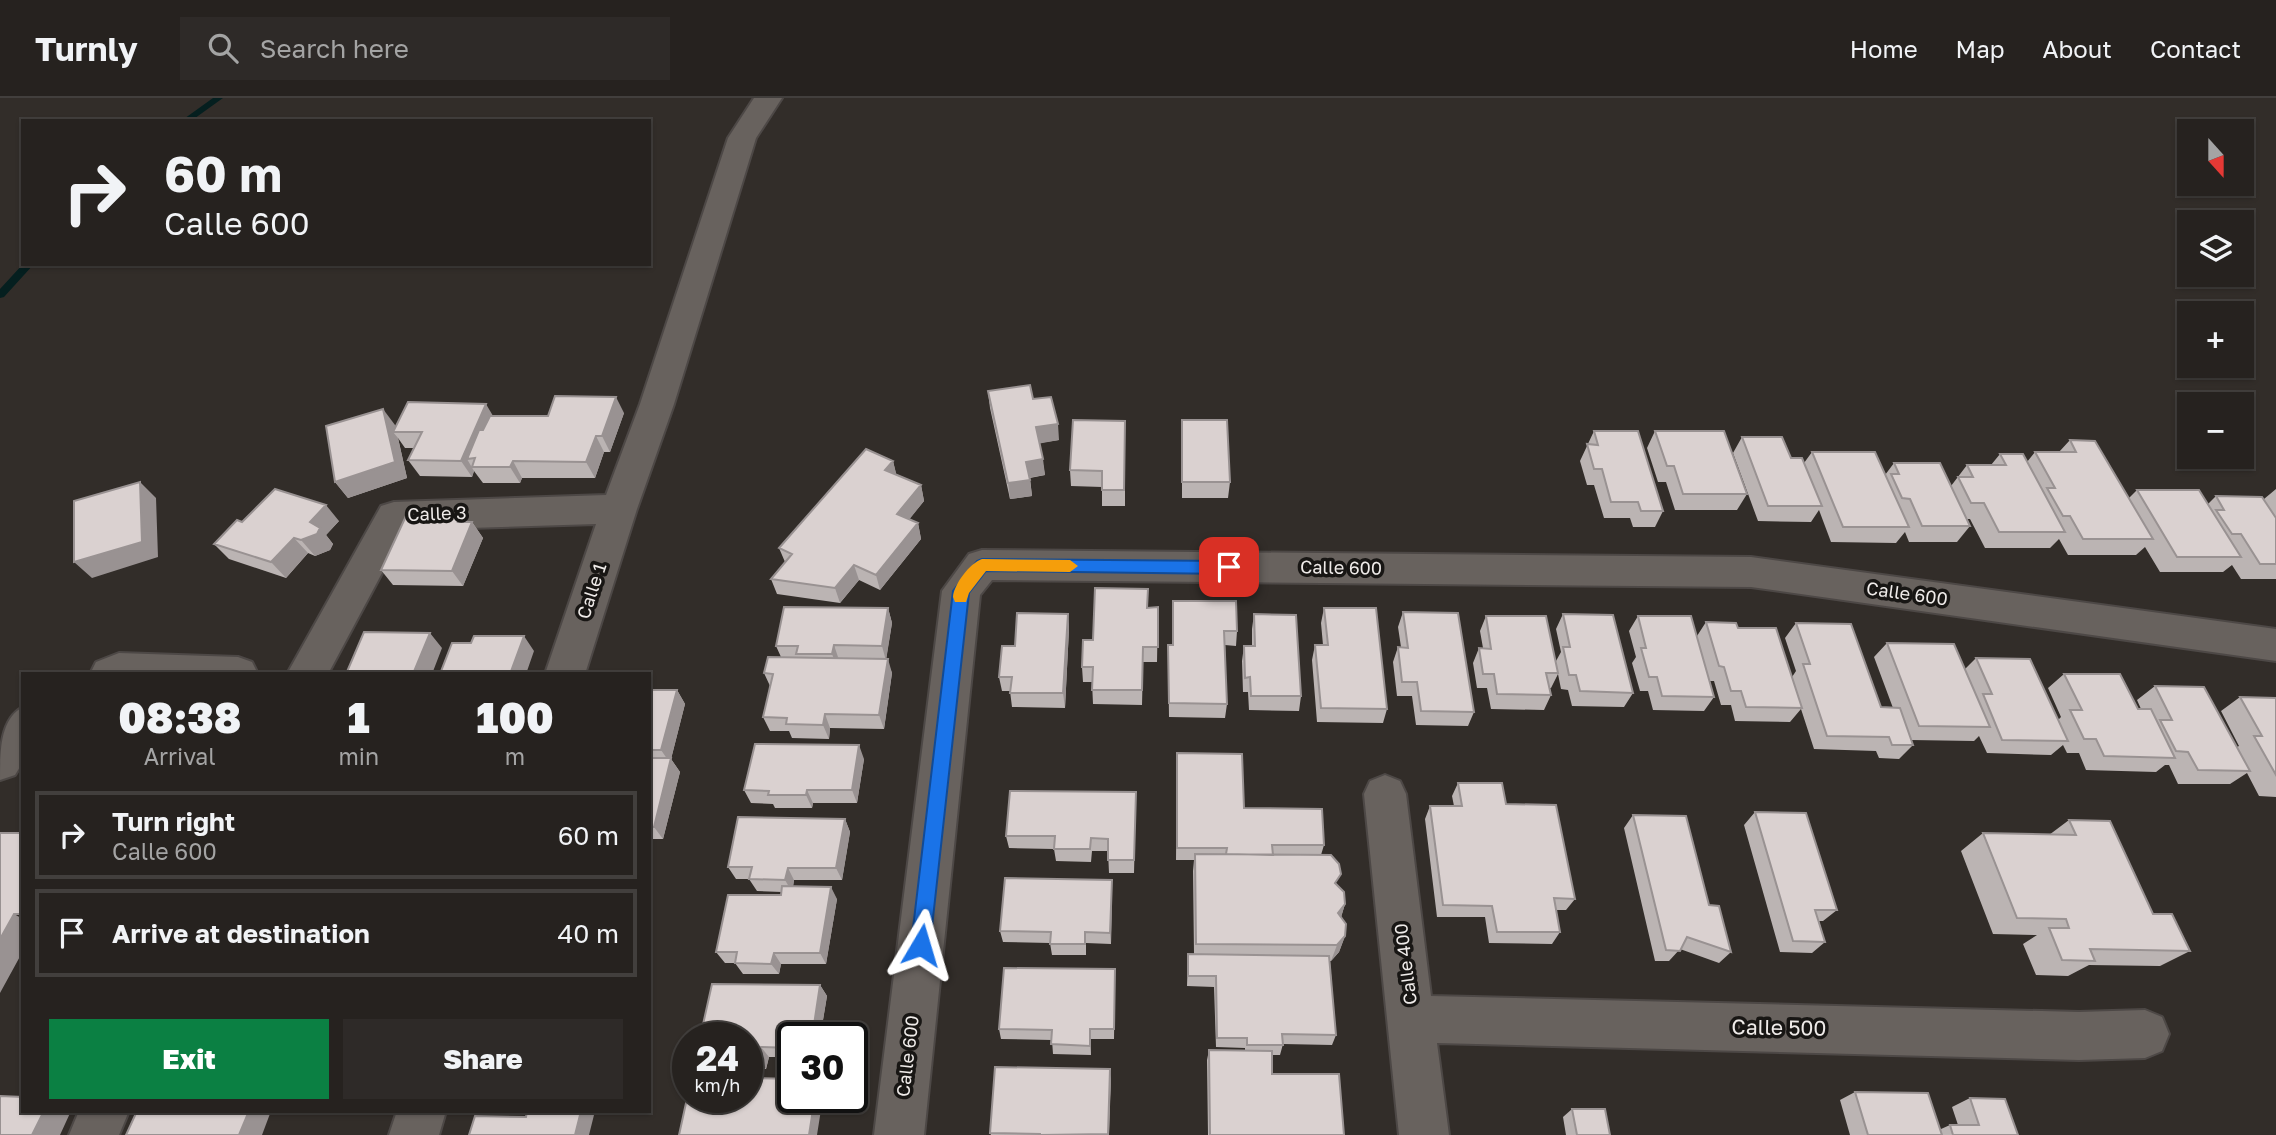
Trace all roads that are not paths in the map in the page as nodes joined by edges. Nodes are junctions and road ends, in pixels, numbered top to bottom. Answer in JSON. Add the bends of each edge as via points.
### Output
{"nodes":[{"id":1,"x":768,"y":98,"type":"edge"},
{"id":2,"x":619,"y":509,"type":"junction"},
{"id":3,"x":2276,"y":645,"type":"edge"},
{"id":4,"x":114,"y":672,"type":"edge"},
{"id":5,"x":178,"y":672,"type":"edge"},
{"id":6,"x":308,"y":672,"type":"edge"},
{"id":7,"x":566,"y":672,"type":"edge"},
{"id":8,"x":21,"y":728,"type":"edge"},
{"id":9,"x":0,"y":762,"type":"edge"},
{"id":10,"x":1385,"y":794,"type":"dead end"},
{"id":11,"x":1412,"y":1018,"type":"junction"},
{"id":12,"x":2145,"y":1034,"type":"dead end"},
{"id":13,"x":104,"y":1113,"type":"edge"},
{"id":14,"x":421,"y":1113,"type":"edge"},
{"id":15,"x":94,"y":1135,"type":"edge"},
{"id":16,"x":414,"y":1135,"type":"edge"},
{"id":17,"x":899,"y":1135,"type":"edge"},
{"id":18,"x":1424,"y":1135,"type":"edge"}],
"edges":[{"from":1,"to":2,"type":"street","name":"Calle 1","via":[[742,138]]},
{"from":2,"to":6,"type":"street","name":"Calle 3","via":[[394,516]]},
{"from":2,"to":7,"type":"street","name":"Calle 1"},
{"from":3,"to":17,"type":"street","name":"Calle 600","via":[[1751,572],[982,565],[961,591]]},
{"from":4,"to":5,"type":"street"},
{"from":8,"to":9,"type":"street"},
{"from":10,"to":11,"type":"street","name":"Calle 400"},
{"from":11,"to":12,"type":"street","name":"Calle 500"},
{"from":11,"to":18,"type":"street","name":"Calle 400"},
{"from":13,"to":15,"type":"street"},
{"from":14,"to":16,"type":"street"}]}
